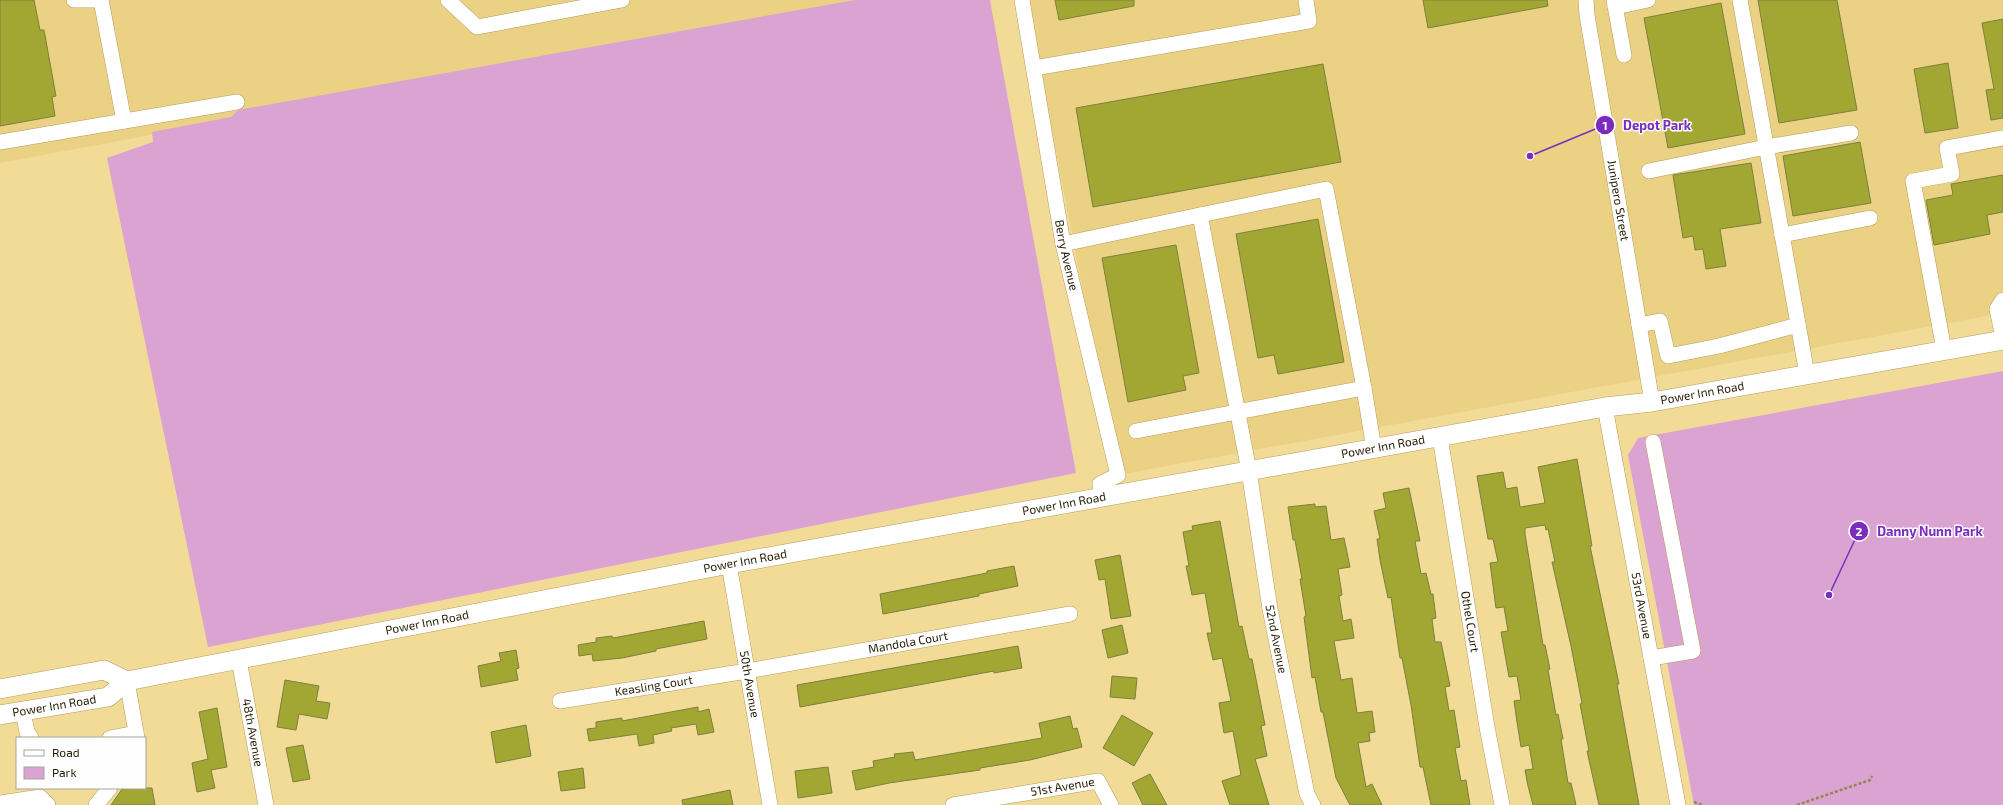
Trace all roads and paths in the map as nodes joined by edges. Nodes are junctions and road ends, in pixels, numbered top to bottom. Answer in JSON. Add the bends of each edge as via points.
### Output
{"nodes":[{"id":1,"x":74,"y":0,"type":"edge"},
{"id":2,"x":448,"y":0,"type":"edge"},
{"id":3,"x":622,"y":0,"type":"edge"},
{"id":4,"x":1022,"y":0,"type":"edge"},
{"id":5,"x":1306,"y":0,"type":"edge"},
{"id":6,"x":1586,"y":0,"type":"edge"},
{"id":7,"x":1648,"y":0,"type":"edge"},
{"id":8,"x":1740,"y":0,"type":"edge"},
{"id":9,"x":1615,"y":3,"type":"edge"},
{"id":10,"x":1624,"y":55,"type":"dead end"},
{"id":11,"x":1034,"y":68,"type":"junction"},
{"id":12,"x":237,"y":102,"type":"dead end"},
{"id":13,"x":124,"y":121,"type":"junction"},
{"id":14,"x":1851,"y":133,"type":"dead end"},
{"id":15,"x":2003,"y":138,"type":"edge"},
{"id":16,"x":0,"y":142,"type":"edge"},
{"id":17,"x":1766,"y":147,"type":"junction"},
{"id":18,"x":1649,"y":171,"type":"dead end"},
{"id":19,"x":1200,"y":216,"type":"junction"},
{"id":20,"x":1870,"y":218,"type":"dead end"},
{"id":21,"x":1782,"y":235,"type":"junction"},
{"id":22,"x":1064,"y":244,"type":"junction"},
{"id":23,"x":2003,"y":300,"type":"edge"},
{"id":24,"x":1640,"y":325,"type":"junction"},
{"id":25,"x":1798,"y":325,"type":"junction"},
{"id":26,"x":2003,"y":339,"type":"edge"},
{"id":27,"x":1944,"y":350,"type":"junction"},
{"id":28,"x":1807,"y":374,"type":"junction"},
{"id":29,"x":1364,"y":388,"type":"junction"},
{"id":30,"x":1652,"y":402,"type":"junction"},
{"id":31,"x":1605,"y":407,"type":"junction"},
{"id":32,"x":1238,"y":412,"type":"junction"},
{"id":33,"x":1136,"y":431,"type":"dead end"},
{"id":34,"x":1440,"y":437,"type":"junction"},
{"id":35,"x":1653,"y":442,"type":"dead end"},
{"id":36,"x":1374,"y":449,"type":"junction"},
{"id":37,"x":1249,"y":471,"type":"junction"},
{"id":38,"x":1102,"y":498,"type":"junction"},
{"id":39,"x":729,"y":564,"type":"junction"},
{"id":40,"x":1070,"y":614,"type":"dead end"},
{"id":41,"x":1651,"y":658,"type":"junction"},
{"id":42,"x":239,"y":660,"type":"junction"},
{"id":43,"x":747,"y":671,"type":"junction"},
{"id":44,"x":127,"y":681,"type":"junction"},
{"id":45,"x":0,"y":689,"type":"edge"},
{"id":46,"x":560,"y":701,"type":"dead end"},
{"id":47,"x":24,"y":712,"type":"junction"},
{"id":48,"x":0,"y":715,"type":"edge"},
{"id":49,"x":137,"y":735,"type":"edge"},
{"id":50,"x":30,"y":737,"type":"edge"},
{"id":51,"x":119,"y":737,"type":"edge"},
{"id":52,"x":1872,"y":776,"type":"dead end"},
{"id":53,"x":109,"y":789,"type":"edge"},
{"id":54,"x":43,"y":796,"type":"edge"},
{"id":55,"x":1694,"y":802,"type":"dead end"},
{"id":56,"x":0,"y":803,"type":"edge"},
{"id":57,"x":96,"y":805,"type":"edge"},
{"id":58,"x":266,"y":805,"type":"edge"},
{"id":59,"x":770,"y":805,"type":"edge"},
{"id":60,"x":953,"y":805,"type":"edge"},
{"id":61,"x":1111,"y":805,"type":"edge"},
{"id":62,"x":1313,"y":805,"type":"edge"},
{"id":63,"x":1502,"y":805,"type":"edge"},
{"id":64,"x":1678,"y":805,"type":"edge"},
{"id":65,"x":1702,"y":805,"type":"edge"},
{"id":66,"x":1797,"y":805,"type":"edge"}],
"edges":[{"from":1,"to":13,"type":"street","via":[[101,0]]},
{"from":2,"to":3,"type":"street","via":[[477,26]]},
{"from":4,"to":11,"type":"street","name":"Berry Avenue"},
{"from":5,"to":11,"type":"street","via":[[1309,21]]},
{"from":6,"to":24,"type":"street","name":"Junipero Street"},
{"from":7,"to":9,"type":"street"},
{"from":8,"to":17,"type":"street"},
{"from":9,"to":10,"type":"street"},
{"from":11,"to":22,"type":"street","name":"Berry Avenue"},
{"from":12,"to":13,"type":"street"},
{"from":13,"to":16,"type":"street"},
{"from":14,"to":17,"type":"street"},
{"from":15,"to":27,"type":"street","via":[[1947,148],[1952,174],[1912,181]]},
{"from":17,"to":18,"type":"street"},
{"from":17,"to":21,"type":"street"},
{"from":19,"to":22,"type":"street"},
{"from":19,"to":29,"type":"street","via":[[1326,189]]},
{"from":19,"to":32,"type":"street","name":"52nd Avenue"},
{"from":20,"to":21,"type":"street"},
{"from":21,"to":25,"type":"street"},
{"from":22,"to":38,"type":"street","name":"Berry Avenue","via":[[1118,475],[1100,484]]},
{"from":23,"to":26,"type":"street","via":[[1997,310]]},
{"from":24,"to":25,"type":"street","via":[[1660,321],[1668,356],[1719,346]]},
{"from":24,"to":30,"type":"street","name":"Junipero Street"},
{"from":25,"to":28,"type":"street"},
{"from":26,"to":27,"type":"main road","name":"Power Inn Road"},
{"from":27,"to":28,"type":"main road","name":"Power Inn Road"},
{"from":28,"to":30,"type":"main road","name":"Power Inn Road"},
{"from":29,"to":32,"type":"street"},
{"from":29,"to":36,"type":"street"},
{"from":30,"to":31,"type":"main road","name":"Power Inn Road"},
{"from":31,"to":34,"type":"main road","name":"Power Inn Road"},
{"from":31,"to":41,"type":"street","name":"53rd Avenue"},
{"from":32,"to":33,"type":"street"},
{"from":32,"to":37,"type":"street","name":"52nd Avenue"},
{"from":34,"to":36,"type":"main road","name":"Power Inn Road"},
{"from":34,"to":63,"type":"street","name":"Othel Court"},
{"from":35,"to":41,"type":"street","via":[[1693,651]]},
{"from":36,"to":37,"type":"main road","name":"Power Inn Road"},
{"from":37,"to":38,"type":"main road","name":"Power Inn Road"},
{"from":37,"to":62,"type":"street","name":"52nd Avenue","via":[[1270,609],[1307,794]]},
{"from":38,"to":39,"type":"main road","name":"Power Inn Road"},
{"from":39,"to":42,"type":"main road","name":"Power Inn Road"},
{"from":39,"to":43,"type":"street","name":"50th Avenue"},
{"from":40,"to":43,"type":"street","name":"Mandola Court"},
{"from":41,"to":64,"type":"street","name":"53rd Avenue"},
{"from":42,"to":44,"type":"main road","name":"Power Inn Road"},
{"from":42,"to":58,"type":"street","name":"48th Avenue"},
{"from":43,"to":46,"type":"street","name":"Keasling Court"},
{"from":43,"to":59,"type":"street","name":"50th Avenue"},
{"from":44,"to":45,"type":"main road","via":[[104,670]]},
{"from":44,"to":47,"type":"main road","name":"Power Inn Road","via":[[108,697]]},
{"from":44,"to":49,"type":"street"},
{"from":47,"to":48,"type":"main road","name":"Power Inn Road"},
{"from":47,"to":50,"type":"street","via":[[27,732]]},
{"from":49,"to":51,"type":"street"},
{"from":52,"to":66,"type":"path","via":[[1870,780]]},
{"from":53,"to":57,"type":"street"},
{"from":54,"to":56,"type":"street"},
{"from":55,"to":65,"type":"path"},
{"from":60,"to":61,"type":"street","name":"51st Avenue","via":[[1098,781]]}]}
